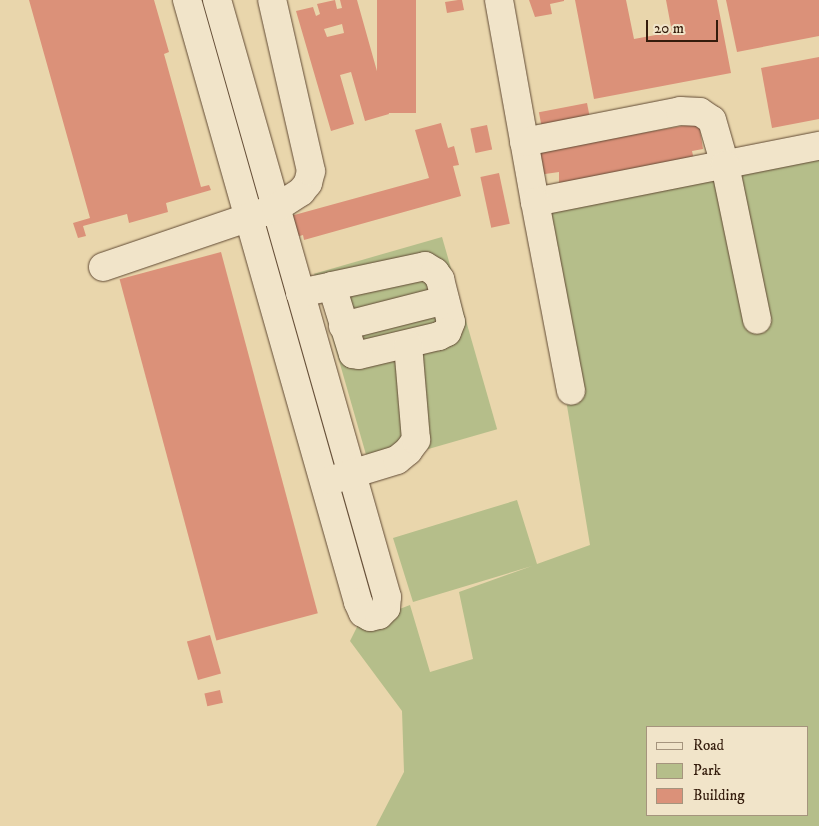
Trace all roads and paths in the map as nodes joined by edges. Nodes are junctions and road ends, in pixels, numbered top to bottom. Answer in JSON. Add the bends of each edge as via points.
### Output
{"nodes":[{"id":1,"x":187,"y":0,"type":"edge"},
{"id":2,"x":217,"y":0,"type":"edge"},
{"id":3,"x":272,"y":0,"type":"edge"},
{"id":4,"x":498,"y":0,"type":"edge"},
{"id":5,"x":524,"y":142,"type":"junction"},
{"id":6,"x":819,"y":146,"type":"edge"},
{"id":7,"x":725,"y":165,"type":"junction"},
{"id":8,"x":536,"y":202,"type":"junction"},
{"id":9,"x":276,"y":208,"type":"junction"},
{"id":10,"x":250,"y":218,"type":"junction"},
{"id":11,"x":103,"y":267,"type":"dead end"},
{"id":12,"x":332,"y":286,"type":"junction"},
{"id":13,"x":300,"y":294,"type":"junction"},
{"id":14,"x":445,"y":300,"type":"junction"},
{"id":15,"x":757,"y":320,"type":"dead end"},
{"id":16,"x":343,"y":326,"type":"junction"},
{"id":17,"x":408,"y":345,"type":"junction"},
{"id":18,"x":571,"y":391,"type":"dead end"},
{"id":19,"x":351,"y":476,"type":"junction"},
{"id":20,"x":324,"y":482,"type":"junction"}],
"edges":[{"from":1,"to":10,"type":"lane"},
{"from":2,"to":9,"type":"lane"},
{"from":3,"to":9,"type":"lane","via":[[311,171],[301,192]]},
{"from":4,"to":5,"type":"lane"},
{"from":5,"to":7,"type":"lane","via":[[680,111],[700,112],[712,120]]},
{"from":5,"to":8,"type":"lane"},
{"from":6,"to":7,"type":"lane"},
{"from":7,"to":8,"type":"lane"},
{"from":7,"to":15,"type":"lane"},
{"from":8,"to":18,"type":"lane"},
{"from":9,"to":10,"type":"lane"},
{"from":9,"to":13,"type":"lane"},
{"from":10,"to":11,"type":"lane"},
{"from":10,"to":20,"type":"lane"},
{"from":12,"to":13,"type":"lane"},
{"from":12,"to":14,"type":"lane","via":[[425,266],[440,279]]},
{"from":12,"to":16,"type":"lane"},
{"from":13,"to":19,"type":"lane"},
{"from":14,"to":16,"type":"lane"},
{"from":14,"to":17,"type":"lane","via":[[450,322],[447,332]]},
{"from":16,"to":17,"type":"lane","via":[[353,354]]},
{"from":17,"to":19,"type":"lane","via":[[416,440],[397,460]]},
{"from":19,"to":20,"type":"lane"},
{"from":19,"to":20,"type":"lane","via":[[387,596],[386,608],[379,615],[370,617],[363,613],[358,602]]}]}
